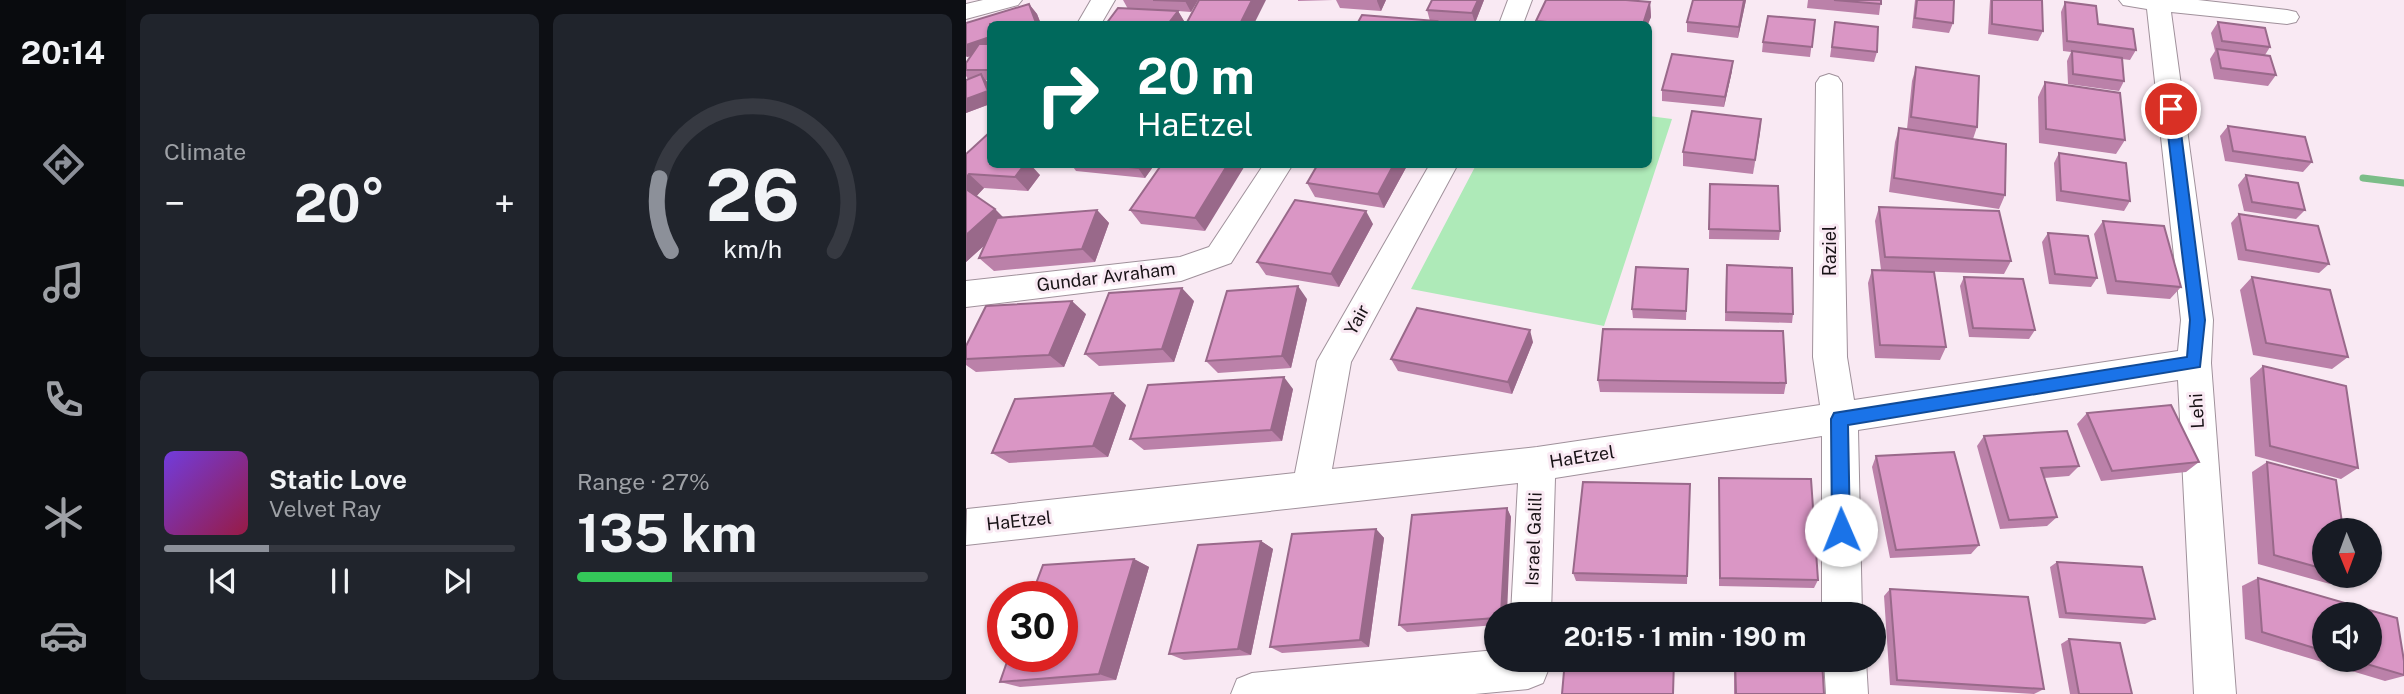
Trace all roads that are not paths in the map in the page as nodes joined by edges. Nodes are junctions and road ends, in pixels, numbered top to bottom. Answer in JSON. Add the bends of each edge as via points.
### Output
{"nodes":[{"id":1,"x":1010,"y":0,"type":"edge"},
{"id":2,"x":1103,"y":0,"type":"edge"},
{"id":3,"x":1520,"y":0,"type":"edge"},
{"id":4,"x":2144,"y":2,"type":"edge"},
{"id":5,"x":966,"y":12,"type":"edge"},
{"id":6,"x":2287,"y":17,"type":"dead end"},
{"id":7,"x":1091,"y":21,"type":"edge"},
{"id":8,"x":1512,"y":21,"type":"edge"},
{"id":9,"x":1829,"y":83,"type":"dead end"},
{"id":10,"x":1276,"y":168,"type":"edge"},
{"id":11,"x":1442,"y":168,"type":"edge"},
{"id":12,"x":966,"y":293,"type":"edge"},
{"id":13,"x":2194,"y":363,"type":"junction"},
{"id":14,"x":1840,"y":419,"type":"junction"},
{"id":15,"x":1537,"y":464,"type":"junction"},
{"id":16,"x":1310,"y":489,"type":"junction"},
{"id":17,"x":966,"y":526,"type":"edge"},
{"id":18,"x":966,"y":533,"type":"edge"},
{"id":19,"x":1531,"y":602,"type":"edge"},
{"id":20,"x":1842,"y":602,"type":"edge"},
{"id":21,"x":1846,"y":672,"type":"edge"},
{"id":22,"x":1528,"y":674,"type":"edge"},
{"id":23,"x":1252,"y":694,"type":"edge"},
{"id":24,"x":1847,"y":694,"type":"edge"},
{"id":25,"x":2215,"y":694,"type":"edge"}],
"edges":[{"from":1,"to":5,"type":"street"},
{"from":2,"to":7,"type":"street"},
{"from":3,"to":8,"type":"street"},
{"from":4,"to":6,"type":"street"},
{"from":4,"to":13,"type":"street","name":"Lehi","via":[[2197,320]]},
{"from":9,"to":14,"type":"street","name":"Raziel","via":[[1830,356]]},
{"from":10,"to":12,"type":"street","name":"Gundar Avraham","via":[[1220,254],[1181,269]]},
{"from":11,"to":16,"type":"street","name":"Yair","via":[[1334,361]]},
{"from":13,"to":14,"type":"street","name":"HaEtzel"},
{"from":13,"to":25,"type":"street","name":"Lehi"},
{"from":14,"to":15,"type":"street","name":"HaEtzel"},
{"from":14,"to":20,"type":"street"},
{"from":15,"to":16,"type":"street","name":"HaEtzel"},
{"from":15,"to":19,"type":"street","name":"Israel Galili"},
{"from":16,"to":17,"type":"street","name":"HaEtzel"},
{"from":17,"to":18,"type":"street"},
{"from":21,"to":24,"type":"street"},
{"from":22,"to":23,"type":"street"}]}
